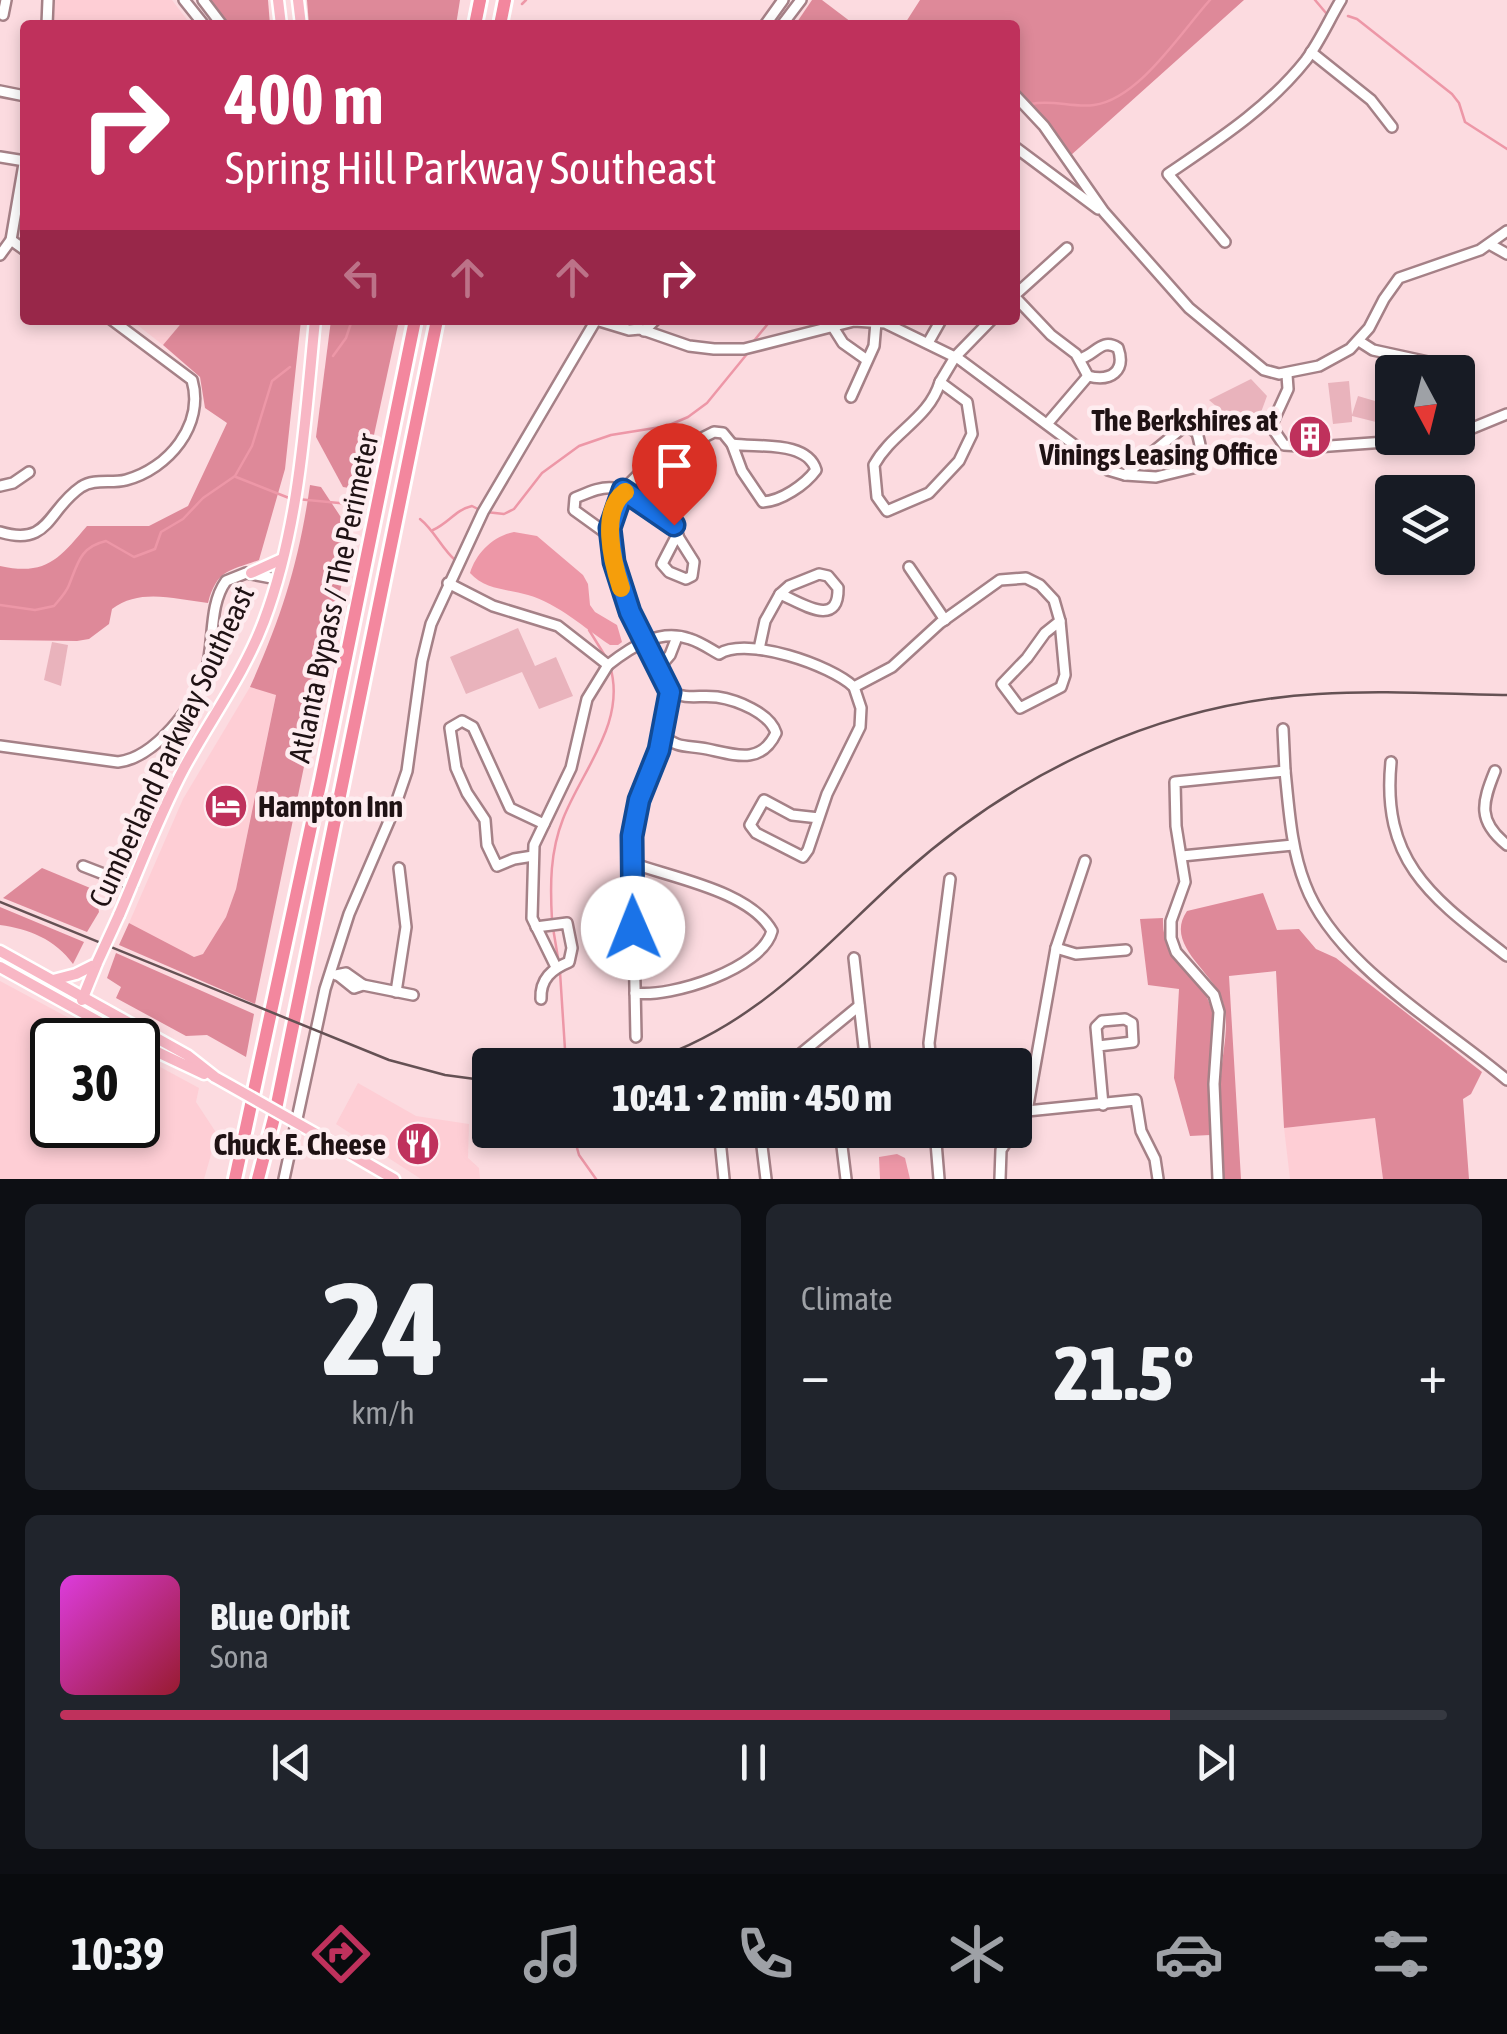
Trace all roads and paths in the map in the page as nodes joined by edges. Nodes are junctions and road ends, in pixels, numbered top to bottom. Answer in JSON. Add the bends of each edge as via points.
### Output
{"nodes":[{"id":1,"x":6,"y":0,"type":"edge"},
{"id":2,"x":184,"y":0,"type":"edge"},
{"id":3,"x":203,"y":0,"type":"edge"},
{"id":4,"x":801,"y":0,"type":"edge"},
{"id":5,"x":1341,"y":0,"type":"edge"},
{"id":6,"x":4,"y":15,"type":"edge"},
{"id":7,"x":200,"y":20,"type":"edge"},
{"id":8,"x":218,"y":20,"type":"edge"},
{"id":9,"x":786,"y":20,"type":"edge"},
{"id":10,"x":1312,"y":52,"type":"junction"},
{"id":11,"x":1020,"y":100,"type":"edge"},
{"id":12,"x":1392,"y":127,"type":"dead end"},
{"id":13,"x":1020,"y":151,"type":"edge"},
{"id":14,"x":20,"y":189,"type":"edge"},
{"id":15,"x":1104,"y":212,"type":"junction"},
{"id":16,"x":1507,"y":231,"type":"edge"},
{"id":17,"x":11,"y":240,"type":"junction"},
{"id":18,"x":1224,"y":242,"type":"dead end"},
{"id":19,"x":1491,"y":245,"type":"junction"},
{"id":20,"x":20,"y":246,"type":"edge"},
{"id":21,"x":1067,"y":248,"type":"dead end"},
{"id":22,"x":1507,"y":254,"type":"edge"},
{"id":23,"x":0,"y":255,"type":"edge"},
{"id":24,"x":1020,"y":291,"type":"edge"},
{"id":25,"x":1020,"y":302,"type":"edge"},
{"id":26,"x":119,"y":325,"type":"edge"},
{"id":27,"x":314,"y":325,"type":"edge"},
{"id":28,"x":414,"y":325,"type":"edge"},
{"id":29,"x":437,"y":325,"type":"edge"},
{"id":30,"x":593,"y":325,"type":"edge"},
{"id":31,"x":612,"y":325,"type":"edge"},
{"id":32,"x":637,"y":325,"type":"edge"},
{"id":33,"x":648,"y":325,"type":"edge"},
{"id":34,"x":827,"y":325,"type":"edge"},
{"id":35,"x":832,"y":325,"type":"edge"},
{"id":36,"x":876,"y":325,"type":"edge"},
{"id":37,"x":883,"y":325,"type":"edge"},
{"id":38,"x":938,"y":325,"type":"edge"},
{"id":39,"x":986,"y":325,"type":"edge"},
{"id":40,"x":642,"y":330,"type":"junction"},
{"id":41,"x":1358,"y":341,"type":"junction"},
{"id":42,"x":928,"y":343,"type":"junction"},
{"id":43,"x":1396,"y":355,"type":"edge"},
{"id":44,"x":954,"y":357,"type":"junction"},
{"id":45,"x":1079,"y":359,"type":"junction"},
{"id":46,"x":867,"y":360,"type":"junction"},
{"id":47,"x":1287,"y":375,"type":"junction"},
{"id":48,"x":1088,"y":376,"type":"junction"},
{"id":49,"x":940,"y":382,"type":"junction"},
{"id":50,"x":851,"y":397,"type":"dead end"},
{"id":51,"x":1507,"y":414,"type":"edge"},
{"id":52,"x":1046,"y":424,"type":"junction"},
{"id":53,"x":1475,"y":427,"type":"edge"},
{"id":54,"x":1375,"y":443,"type":"edge"},
{"id":55,"x":732,"y":444,"type":"junction"},
{"id":56,"x":29,"y":472,"type":"dead end"},
{"id":57,"x":1126,"y":476,"type":"junction"},
{"id":58,"x":0,"y":486,"type":"edge"},
{"id":59,"x":623,"y":490,"type":"junction"},
{"id":60,"x":0,"y":532,"type":"edge"},
{"id":61,"x":678,"y":534,"type":"junction"},
{"id":62,"x":610,"y":536,"type":"junction"},
{"id":63,"x":283,"y":558,"type":"junction"},
{"id":64,"x":909,"y":567,"type":"dead end"},
{"id":65,"x":252,"y":573,"type":"junction"},
{"id":66,"x":278,"y":580,"type":"junction"},
{"id":67,"x":448,"y":583,"type":"junction"},
{"id":68,"x":780,"y":594,"type":"junction"},
{"id":69,"x":945,"y":620,"type":"junction"},
{"id":70,"x":1060,"y":621,"type":"junction"},
{"id":71,"x":677,"y":636,"type":"junction"},
{"id":72,"x":646,"y":640,"type":"junction"},
{"id":73,"x":759,"y":649,"type":"junction"},
{"id":74,"x":626,"y":652,"type":"junction"},
{"id":75,"x":656,"y":664,"type":"junction"},
{"id":76,"x":608,"y":665,"type":"junction"},
{"id":77,"x":854,"y":686,"type":"junction"},
{"id":78,"x":670,"y":692,"type":"junction"},
{"id":79,"x":1283,"y":729,"type":"dead end"},
{"id":80,"x":662,"y":735,"type":"junction"},
{"id":81,"x":0,"y":746,"type":"edge"},
{"id":82,"x":1392,"y":762,"type":"dead end"},
{"id":83,"x":1285,"y":770,"type":"junction"},
{"id":84,"x":1495,"y":771,"type":"dead end"},
{"id":85,"x":819,"y":818,"type":"junction"},
{"id":86,"x":544,"y":824,"type":"junction"},
{"id":87,"x":1507,"y":845,"type":"edge"},
{"id":88,"x":1293,"y":846,"type":"junction"},
{"id":89,"x":533,"y":856,"type":"junction"},
{"id":90,"x":1182,"y":856,"type":"junction"},
{"id":91,"x":1085,"y":861,"type":"dead end"},
{"id":92,"x":632,"y":863,"type":"junction"},
{"id":93,"x":83,"y":866,"type":"dead end"},
{"id":94,"x":399,"y":868,"type":"dead end"},
{"id":95,"x":950,"y":879,"type":"dead end"},
{"id":96,"x":132,"y":885,"type":"junction"},
{"id":97,"x":536,"y":927,"type":"junction"},
{"id":98,"x":1056,"y":948,"type":"junction"},
{"id":99,"x":1126,"y":950,"type":"dead end"},
{"id":100,"x":0,"y":951,"type":"edge"},
{"id":101,"x":1507,"y":956,"type":"edge"},
{"id":102,"x":854,"y":958,"type":"dead end"},
{"id":103,"x":97,"y":963,"type":"junction"},
{"id":104,"x":0,"y":967,"type":"edge"},
{"id":105,"x":556,"y":967,"type":"junction"},
{"id":106,"x":335,"y":975,"type":"junction"},
{"id":107,"x":53,"y":980,"type":"junction"},
{"id":108,"x":396,"y":992,"type":"junction"},
{"id":109,"x":636,"y":993,"type":"junction"},
{"id":110,"x":413,"y":995,"type":"dead end"},
{"id":111,"x":84,"y":997,"type":"junction"},
{"id":112,"x":541,"y":998,"type":"dead end"},
{"id":113,"x":859,"y":1006,"type":"junction"},
{"id":114,"x":76,"y":1010,"type":"junction"},
{"id":115,"x":91,"y":1018,"type":"edge"},
{"id":116,"x":636,"y":1038,"type":"dead end"},
{"id":117,"x":1098,"y":1046,"type":"junction"},
{"id":118,"x":808,"y":1048,"type":"edge"},
{"id":119,"x":864,"y":1048,"type":"edge"},
{"id":120,"x":929,"y":1048,"type":"edge"},
{"id":121,"x":160,"y":1053,"type":"edge"},
{"id":122,"x":214,"y":1077,"type":"junction"},
{"id":123,"x":1507,"y":1080,"type":"edge"},
{"id":124,"x":1032,"y":1083,"type":"edge"},
{"id":125,"x":1103,"y":1105,"type":"junction"},
{"id":126,"x":1032,"y":1111,"type":"edge"},
{"id":127,"x":721,"y":1148,"type":"edge"},
{"id":128,"x":762,"y":1148,"type":"edge"},
{"id":129,"x":842,"y":1148,"type":"edge"},
{"id":130,"x":936,"y":1148,"type":"edge"},
{"id":131,"x":1002,"y":1148,"type":"edge"},
{"id":132,"x":234,"y":1179,"type":"edge"},
{"id":133,"x":258,"y":1179,"type":"edge"},
{"id":134,"x":284,"y":1179,"type":"edge"},
{"id":135,"x":394,"y":1179,"type":"edge"},
{"id":136,"x":724,"y":1179,"type":"edge"},
{"id":137,"x":766,"y":1179,"type":"edge"},
{"id":138,"x":846,"y":1179,"type":"edge"},
{"id":139,"x":939,"y":1179,"type":"edge"},
{"id":140,"x":1000,"y":1179,"type":"edge"},
{"id":141,"x":1158,"y":1179,"type":"edge"},
{"id":142,"x":1218,"y":1179,"type":"edge"}],
"edges":[{"from":1,"to":6,"type":"street"},
{"from":2,"to":7,"type":"street"},
{"from":3,"to":8,"type":"street"},
{"from":4,"to":9,"type":"street"},
{"from":5,"to":10,"type":"street"},
{"from":10,"to":12,"type":"street","via":[[1371,100]]},
{"from":10,"to":18,"type":"street","via":[[1252,116],[1168,174]]},
{"from":11,"to":15,"type":"street"},
{"from":13,"to":15,"type":"street"},
{"from":14,"to":17,"type":"street"},
{"from":15,"to":47,"type":"street","via":[[1189,308],[1264,370]]},
{"from":16,"to":19,"type":"street"},
{"from":17,"to":20,"type":"street"},
{"from":17,"to":23,"type":"street"},
{"from":19,"to":22,"type":"street"},
{"from":19,"to":41,"type":"street","via":[[1399,278]]},
{"from":21,"to":24,"type":"street"},
{"from":25,"to":45,"type":"street"},
{"from":26,"to":60,"type":"street","via":[[192,380],[186,432],[152,470],[80,488],[36,533]]},
{"from":27,"to":63,"type":"main road","name":"Cumberland Parkway Southeast"},
{"from":28,"to":132,"type":"highway","name":"Atlanta Bypass / The Perimeter"},
{"from":29,"to":133,"type":"highway","name":"Atlanta Bypass / The Perimeter"},
{"from":30,"to":67,"type":"street"},
{"from":31,"to":40,"type":"street"},
{"from":32,"to":40,"type":"street"},
{"from":33,"to":40,"type":"street"},
{"from":34,"to":40,"type":"street","via":[[744,348],[688,346]]},
{"from":35,"to":46,"type":"street"},
{"from":36,"to":46,"type":"street"},
{"from":37,"to":42,"type":"street"},
{"from":38,"to":42,"type":"street"},
{"from":39,"to":44,"type":"street"},
{"from":41,"to":43,"type":"street"},
{"from":41,"to":47,"type":"street","via":[[1327,362]]},
{"from":42,"to":44,"type":"street"},
{"from":44,"to":49,"type":"street"},
{"from":44,"to":52,"type":"street"},
{"from":45,"to":48,"type":"street"},
{"from":45,"to":48,"type":"street","via":[[1106,344],[1118,348],[1122,365],[1116,374]]},
{"from":46,"to":50,"type":"street"},
{"from":47,"to":54,"type":"street","via":[[1272,426],[1284,445]]},
{"from":48,"to":52,"type":"street"},
{"from":49,"to":49,"type":"street","via":[[926,411],[874,465],[877,498],[888,511],[930,493],[970,442],[967,402]]},
{"from":51,"to":53,"type":"street"},
{"from":52,"to":57,"type":"street"},
{"from":55,"to":55,"type":"street","via":[[794,450],[816,470],[801,485],[763,502]]},
{"from":55,"to":59,"type":"street","via":[[714,432],[648,465]]},
{"from":56,"to":58,"type":"street"},
{"from":57,"to":57,"type":"street","via":[[1182,429],[1197,432],[1197,467]]},
{"from":59,"to":61,"type":"street","via":[[668,518]]},
{"from":59,"to":62,"type":"street"},
{"from":59,"to":62,"type":"street","via":[[598,489],[573,501],[574,510]]},
{"from":61,"to":61,"type":"street","via":[[694,562],[686,579],[662,564]]},
{"from":62,"to":72,"type":"street","via":[[621,588]]},
{"from":63,"to":65,"type":"main road"},
{"from":63,"to":66,"type":"main road","name":"Cumberland Parkway Southeast"},
{"from":64,"to":69,"type":"street"},
{"from":65,"to":66,"type":"street"},
{"from":65,"to":81,"type":"street","via":[[232,577],[221,588],[206,675],[158,745],[118,762]]},
{"from":66,"to":96,"type":"main road","name":"Cumberland Parkway Southeast","via":[[250,654],[176,783]]},
{"from":67,"to":76,"type":"street","via":[[558,626]]},
{"from":67,"to":106,"type":"street","via":[[426,643],[407,771],[349,914]]},
{"from":68,"to":68,"type":"street","via":[[823,611],[832,608],[839,590],[819,574]]},
{"from":68,"to":73,"type":"street"},
{"from":69,"to":70,"type":"street","via":[[986,587],[1018,577],[1052,597]]},
{"from":69,"to":77,"type":"street","via":[[892,667]]},
{"from":70,"to":70,"type":"street","via":[[1002,684],[1020,708],[1064,681]]},
{"from":71,"to":72,"type":"street"},
{"from":71,"to":73,"type":"street","via":[[719,654]]},
{"from":71,"to":75,"type":"street","via":[[670,654]]},
{"from":72,"to":74,"type":"street"},
{"from":72,"to":75,"type":"street"},
{"from":73,"to":77,"type":"street"},
{"from":74,"to":75,"type":"street"},
{"from":74,"to":76,"type":"street"},
{"from":75,"to":78,"type":"street"},
{"from":76,"to":86,"type":"street","via":[[587,698],[571,768]]},
{"from":77,"to":85,"type":"street","via":[[860,727]]},
{"from":78,"to":80,"type":"street"},
{"from":78,"to":80,"type":"street","via":[[746,707],[770,720],[776,733],[765,750],[743,757],[677,746]]},
{"from":79,"to":83,"type":"street"},
{"from":80,"to":92,"type":"street","via":[[639,800]]},
{"from":82,"to":101,"type":"street","via":[[1392,824],[1412,870],[1437,901]]},
{"from":83,"to":88,"type":"street"},
{"from":83,"to":90,"type":"street","via":[[1175,782]]},
{"from":84,"to":87,"type":"street","via":[[1485,813],[1489,828]]},
{"from":85,"to":85,"type":"street","via":[[792,815],[761,800],[750,820],[752,829],[803,857]]},
{"from":86,"to":89,"type":"street"},
{"from":86,"to":89,"type":"street","via":[[510,808],[473,727],[462,721],[450,728],[456,768],[485,820],[497,866]]},
{"from":88,"to":90,"type":"street"},
{"from":88,"to":123,"type":"street","via":[[1310,897],[1354,958]]},
{"from":89,"to":97,"type":"street"},
{"from":90,"to":142,"type":"street","via":[[1185,882],[1171,938],[1220,1012],[1214,1084]]},
{"from":91,"to":98,"type":"street"},
{"from":92,"to":109,"type":"street"},
{"from":92,"to":109,"type":"street","via":[[732,898],[772,931],[750,956],[702,983],[665,994]]},
{"from":93,"to":96,"type":"street"},
{"from":94,"to":108,"type":"street","via":[[406,927]]},
{"from":95,"to":120,"type":"street"},
{"from":96,"to":103,"type":"main road","name":"Cumberland Parkway Southeast","bridge":true},
{"from":97,"to":105,"type":"street"},
{"from":97,"to":105,"type":"street","via":[[567,922],[572,948],[568,962]]},
{"from":98,"to":99,"type":"street","via":[[1076,954]]},
{"from":98,"to":124,"type":"street"},
{"from":100,"to":107,"type":"main road"},
{"from":102,"to":113,"type":"street"},
{"from":103,"to":107,"type":"main road"},
{"from":103,"to":111,"type":"main road","name":"Cumberland Parkway Southeast"},
{"from":104,"to":114,"type":"main road"},
{"from":105,"to":112,"type":"street"},
{"from":106,"to":108,"type":"street"},
{"from":106,"to":134,"type":"street"},
{"from":107,"to":111,"type":"main road"},
{"from":108,"to":110,"type":"street"},
{"from":109,"to":116,"type":"street"},
{"from":111,"to":114,"type":"main road","name":"Cumberland Parkway Southeast"},
{"from":111,"to":122,"type":"main road"},
{"from":113,"to":118,"type":"street"},
{"from":113,"to":119,"type":"street"},
{"from":114,"to":115,"type":"main road"},
{"from":117,"to":117,"type":"street","via":[[1098,1023],[1132,1023],[1132,1042]]},
{"from":117,"to":125,"type":"street"},
{"from":121,"to":122,"type":"main road"},
{"from":122,"to":135,"type":"main road","bridge":true},
{"from":125,"to":126,"type":"street"},
{"from":125,"to":141,"type":"street","via":[[1136,1100]]},
{"from":127,"to":136,"type":"street"},
{"from":128,"to":137,"type":"street"},
{"from":129,"to":138,"type":"street"},
{"from":130,"to":139,"type":"street"},
{"from":131,"to":140,"type":"street"}]}
